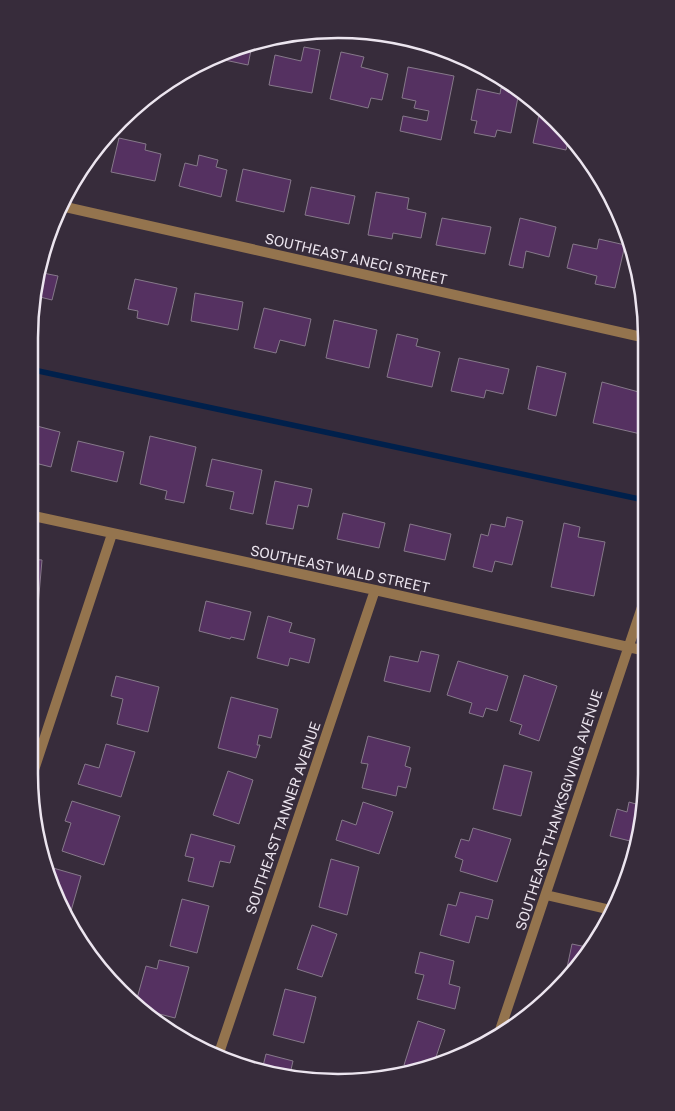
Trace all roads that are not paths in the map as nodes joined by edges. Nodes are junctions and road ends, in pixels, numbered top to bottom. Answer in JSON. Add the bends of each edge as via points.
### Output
{"nodes":[{"id":1,"x":67,"y":207,"type":"edge"},
{"id":2,"x":638,"y":336,"type":"edge"},
{"id":3,"x":38,"y":517,"type":"edge"},
{"id":4,"x":112,"y":534,"type":"junction"},
{"id":5,"x":375,"y":590,"type":"junction"},
{"id":6,"x":638,"y":617,"type":"edge"},
{"id":7,"x":627,"y":647,"type":"junction"},
{"id":8,"x":638,"y":649,"type":"edge"},
{"id":9,"x":38,"y":758,"type":"edge"},
{"id":10,"x":546,"y":895,"type":"junction"},
{"id":11,"x":606,"y":909,"type":"edge"},
{"id":12,"x":502,"y":1024,"type":"edge"},
{"id":13,"x":220,"y":1050,"type":"edge"}],
"edges":[{"from":1,"to":2,"type":"street","name":"SOUTHEAST ANECI STREET"},
{"from":3,"to":4,"type":"street","name":"SOUTHEAST WALD STREET"},
{"from":4,"to":5,"type":"street","name":"SOUTHEAST WALD STREET"},
{"from":4,"to":9,"type":"street"},
{"from":5,"to":7,"type":"street","name":"SOUTHEAST WALD STREET"},
{"from":5,"to":13,"type":"street","name":"SOUTHEAST TANNER AVENUE"},
{"from":6,"to":7,"type":"street","name":"SOUTHEAST THANKSGIVING AVENUE"},
{"from":7,"to":8,"type":"street","name":"SOUTHEAST WALD STREET"},
{"from":7,"to":10,"type":"street","name":"SOUTHEAST THANKSGIVING AVENUE"},
{"from":10,"to":11,"type":"street"},
{"from":10,"to":12,"type":"street","name":"SOUTHEAST THANKSGIVING AVENUE"}]}
